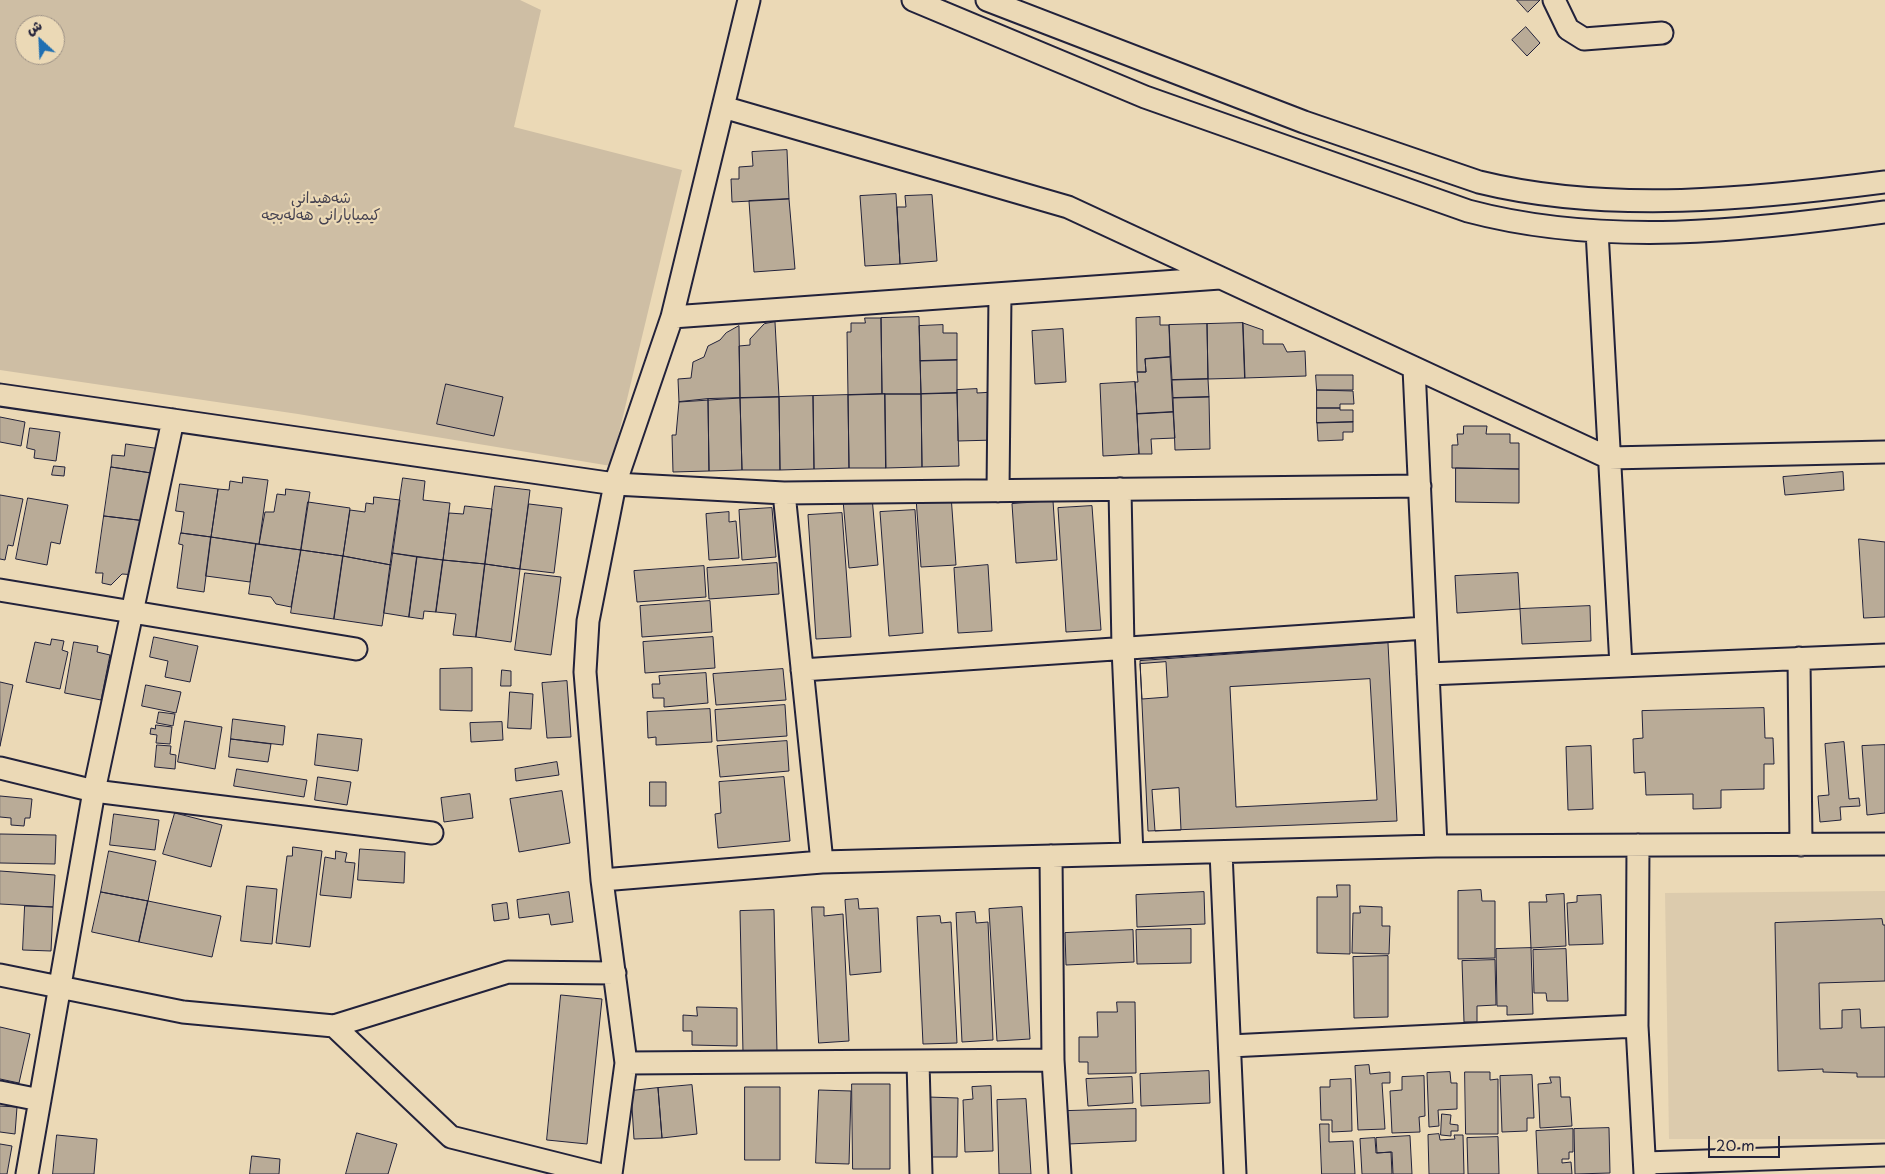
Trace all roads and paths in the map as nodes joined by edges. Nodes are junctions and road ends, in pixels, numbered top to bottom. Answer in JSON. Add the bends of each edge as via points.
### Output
{"nodes":[{"id":1,"x":749,"y":0,"type":"edge"},
{"id":2,"x":913,"y":0,"type":"edge"},
{"id":3,"x":987,"y":0,"type":"edge"},
{"id":4,"x":1554,"y":0,"type":"edge"},
{"id":5,"x":1662,"y":33,"type":"dead end"},
{"id":6,"x":723,"y":107,"type":"junction"},
{"id":7,"x":1885,"y":182,"type":"edge"},
{"id":8,"x":1756,"y":195,"type":"junction"},
{"id":9,"x":1885,"y":212,"type":"edge"},
{"id":10,"x":1758,"y":226,"type":"junction"},
{"id":11,"x":1596,"y":231,"type":"junction"},
{"id":12,"x":1223,"y":278,"type":"junction"},
{"id":13,"x":1000,"y":294,"type":"junction"},
{"id":14,"x":672,"y":317,"type":"junction"},
{"id":15,"x":1414,"y":368,"type":"junction"},
{"id":16,"x":0,"y":395,"type":"edge"},
{"id":17,"x":173,"y":420,"type":"junction"},
{"id":18,"x":1885,"y":452,"type":"edge"},
{"id":19,"x":1609,"y":458,"type":"junction"},
{"id":20,"x":615,"y":484,"type":"junction"},
{"id":21,"x":1420,"y":486,"type":"junction"},
{"id":22,"x":1120,"y":489,"type":"junction"},
{"id":23,"x":998,"y":490,"type":"junction"},
{"id":24,"x":784,"y":493,"type":"junction"},
{"id":25,"x":0,"y":590,"type":"edge"},
{"id":26,"x":132,"y":612,"type":"junction"},
{"id":27,"x":1426,"y":628,"type":"junction"},
{"id":28,"x":1123,"y":648,"type":"junction"},
{"id":29,"x":356,"y":649,"type":"dead end"},
{"id":30,"x":1885,"y":655,"type":"edge"},
{"id":31,"x":1800,"y":658,"type":"junction"},
{"id":32,"x":1621,"y":666,"type":"junction"},
{"id":33,"x":802,"y":670,"type":"junction"},
{"id":34,"x":1428,"y":674,"type":"junction"},
{"id":35,"x":0,"y":768,"type":"edge"},
{"id":36,"x":94,"y":791,"type":"junction"},
{"id":37,"x":432,"y":833,"type":"dead end"},
{"id":38,"x":1885,"y":844,"type":"edge"},
{"id":39,"x":1801,"y":845,"type":"junction"},
{"id":40,"x":1436,"y":846,"type":"junction"},
{"id":41,"x":1638,"y":846,"type":"junction"},
{"id":42,"x":1221,"y":852,"type":"junction"},
{"id":43,"x":1132,"y":854,"type":"junction"},
{"id":44,"x":1051,"y":856,"type":"junction"},
{"id":45,"x":822,"y":862,"type":"junction"},
{"id":46,"x":602,"y":880,"type":"junction"},
{"id":47,"x":615,"y":973,"type":"junction"},
{"id":48,"x":0,"y":975,"type":"edge"},
{"id":49,"x":59,"y":988,"type":"junction"},
{"id":50,"x":334,"y":1026,"type":"junction"},
{"id":51,"x":1637,"y":1026,"type":"junction"},
{"id":52,"x":1230,"y":1046,"type":"junction"},
{"id":53,"x":1053,"y":1060,"type":"junction"},
{"id":54,"x":918,"y":1062,"type":"junction"},
{"id":55,"x":626,"y":1063,"type":"junction"},
{"id":56,"x":0,"y":1092,"type":"edge"},
{"id":57,"x":40,"y":1100,"type":"junction"},
{"id":58,"x":1885,"y":1156,"type":"edge"},
{"id":59,"x":1645,"y":1168,"type":"edge"},
{"id":60,"x":27,"y":1174,"type":"edge"},
{"id":61,"x":598,"y":1174,"type":"edge"},
{"id":62,"x":611,"y":1174,"type":"edge"},
{"id":63,"x":921,"y":1174,"type":"edge"},
{"id":64,"x":1060,"y":1174,"type":"edge"},
{"id":65,"x":1235,"y":1174,"type":"edge"}],
"edges":[{"from":1,"to":6,"type":"street"},
{"from":2,"to":11,"type":"street","via":[[1145,97],[1454,206],[1514,223]]},
{"from":3,"to":8,"type":"street","via":[[1304,122],[1479,182],[1541,194],[1613,200]]},
{"from":4,"to":5,"type":"street","via":[[1568,29],[1584,39]]},
{"from":6,"to":12,"type":"street","via":[[1068,207]]},
{"from":6,"to":14,"type":"street"},
{"from":7,"to":8,"type":"street"},
{"from":8,"to":10,"type":"street"},
{"from":9,"to":10,"type":"street"},
{"from":10,"to":11,"type":"street","via":[[1647,232]]},
{"from":11,"to":19,"type":"street"},
{"from":12,"to":13,"type":"street"},
{"from":12,"to":15,"type":"street"},
{"from":13,"to":14,"type":"street"},
{"from":13,"to":23,"type":"street"},
{"from":14,"to":20,"type":"street"},
{"from":15,"to":19,"type":"street"},
{"from":15,"to":21,"type":"street"},
{"from":16,"to":17,"type":"street"},
{"from":17,"to":20,"type":"street"},
{"from":17,"to":26,"type":"street"},
{"from":18,"to":19,"type":"street"},
{"from":19,"to":32,"type":"street"},
{"from":20,"to":24,"type":"street"},
{"from":20,"to":46,"type":"street","via":[[585,646]]},
{"from":21,"to":22,"type":"street"},
{"from":21,"to":27,"type":"street"},
{"from":22,"to":23,"type":"street"},
{"from":22,"to":28,"type":"street"},
{"from":23,"to":24,"type":"street"},
{"from":24,"to":33,"type":"street"},
{"from":25,"to":26,"type":"street"},
{"from":26,"to":29,"type":"street"},
{"from":26,"to":36,"type":"street"},
{"from":27,"to":28,"type":"street"},
{"from":27,"to":34,"type":"street"},
{"from":28,"to":33,"type":"street"},
{"from":28,"to":43,"type":"street"},
{"from":30,"to":31,"type":"street"},
{"from":31,"to":32,"type":"street"},
{"from":31,"to":39,"type":"street"},
{"from":32,"to":34,"type":"street"},
{"from":33,"to":45,"type":"street"},
{"from":34,"to":40,"type":"street"},
{"from":35,"to":36,"type":"street"},
{"from":36,"to":37,"type":"street"},
{"from":36,"to":49,"type":"street"},
{"from":38,"to":39,"type":"street"},
{"from":39,"to":41,"type":"street"},
{"from":40,"to":41,"type":"street"},
{"from":40,"to":42,"type":"street"},
{"from":41,"to":51,"type":"street"},
{"from":42,"to":43,"type":"street"},
{"from":42,"to":52,"type":"street"},
{"from":43,"to":44,"type":"street"},
{"from":44,"to":45,"type":"street"},
{"from":44,"to":53,"type":"street"},
{"from":45,"to":46,"type":"street"},
{"from":46,"to":47,"type":"street"},
{"from":47,"to":50,"type":"street","via":[[508,972]]},
{"from":47,"to":55,"type":"street"},
{"from":48,"to":49,"type":"street"},
{"from":49,"to":50,"type":"street","via":[[183,1012]]},
{"from":49,"to":57,"type":"street"},
{"from":50,"to":61,"type":"street","via":[[451,1137]]},
{"from":51,"to":52,"type":"street"},
{"from":51,"to":59,"type":"street"},
{"from":52,"to":65,"type":"street"},
{"from":53,"to":54,"type":"street"},
{"from":53,"to":64,"type":"street"},
{"from":54,"to":55,"type":"street"},
{"from":54,"to":63,"type":"street"},
{"from":55,"to":62,"type":"street"},
{"from":56,"to":57,"type":"street"},
{"from":57,"to":60,"type":"street"},
{"from":58,"to":59,"type":"street"}]}
